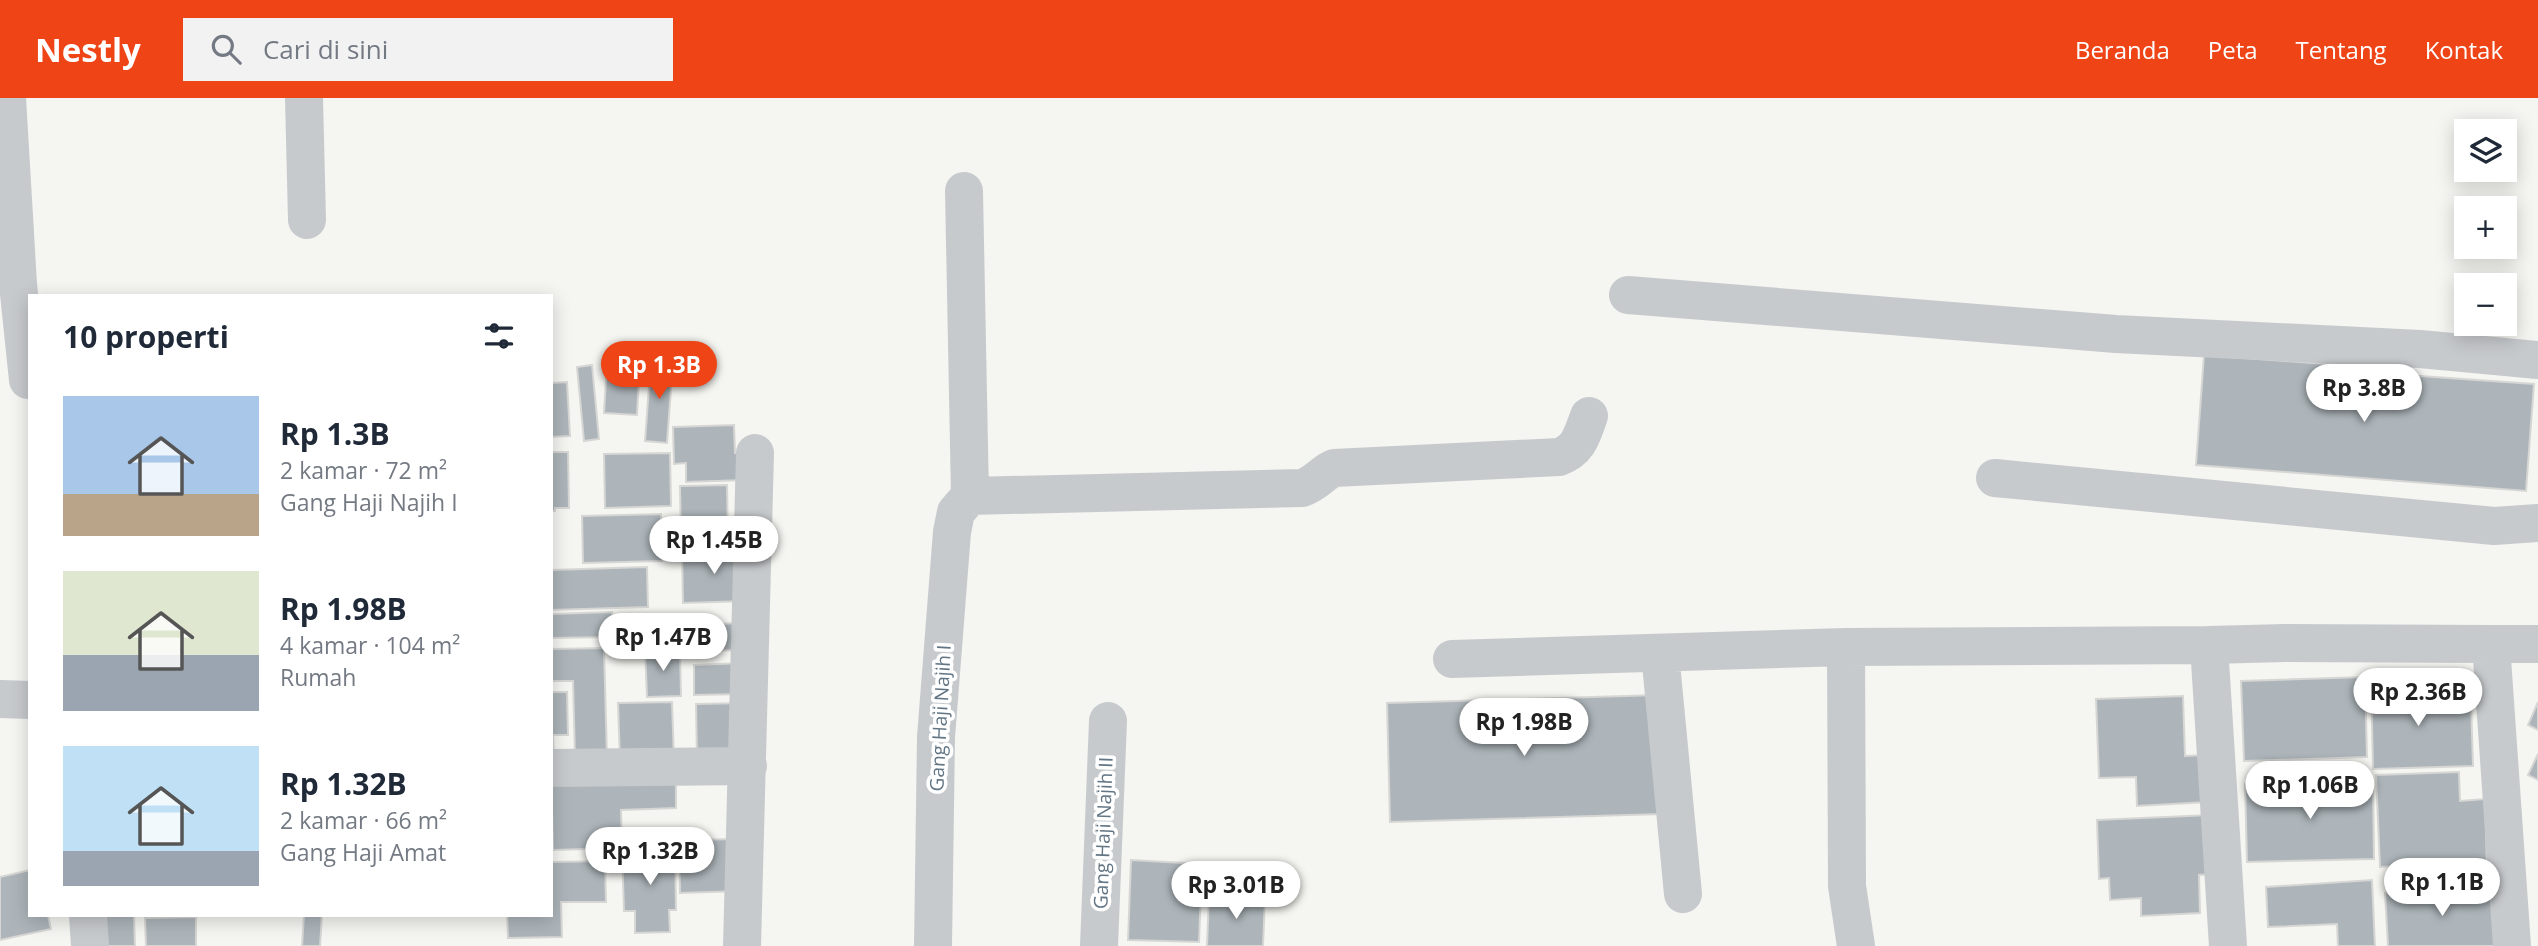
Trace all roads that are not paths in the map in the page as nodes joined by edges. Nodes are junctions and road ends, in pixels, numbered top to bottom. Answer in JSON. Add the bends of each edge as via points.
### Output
{"nodes":[{"id":1,"x":7,"y":98,"type":"edge"},
{"id":2,"x":304,"y":98,"type":"edge"},
{"id":3,"x":5,"y":169,"type":"edge"},
{"id":4,"x":964,"y":191,"type":"dead end"},
{"id":5,"x":307,"y":220,"type":"dead end"},
{"id":6,"x":9,"y":284,"type":"edge"},
{"id":7,"x":1628,"y":295,"type":"dead end"},
{"id":8,"x":2538,"y":360,"type":"edge"},
{"id":9,"x":19,"y":380,"type":"edge"},
{"id":10,"x":1590,"y":416,"type":"dead end"},
{"id":11,"x":755,"y":453,"type":"dead end"},
{"id":12,"x":1994,"y":478,"type":"dead end"},
{"id":13,"x":970,"y":496,"type":"junction"},
{"id":14,"x":2538,"y":523,"type":"edge"},
{"id":15,"x":2491,"y":644,"type":"junction"},
{"id":16,"x":2538,"y":644,"type":"edge"},
{"id":17,"x":2209,"y":645,"type":"junction"},
{"id":18,"x":1846,"y":646,"type":"junction"},
{"id":19,"x":1660,"y":653,"type":"junction"},
{"id":20,"x":1452,"y":659,"type":"dead end"},
{"id":21,"x":0,"y":699,"type":"edge"},
{"id":22,"x":28,"y":700,"type":"edge"},
{"id":23,"x":1108,"y":721,"type":"dead end"},
{"id":24,"x":748,"y":766,"type":"junction"},
{"id":25,"x":553,"y":768,"type":"edge"},
{"id":26,"x":1684,"y":894,"type":"dead end"},
{"id":27,"x":88,"y":917,"type":"edge"},
{"id":28,"x":2520,"y":937,"type":"edge"},
{"id":29,"x":90,"y":946,"type":"edge"},
{"id":30,"x":742,"y":946,"type":"edge"},
{"id":31,"x":933,"y":946,"type":"edge"},
{"id":32,"x":1099,"y":946,"type":"edge"},
{"id":33,"x":1856,"y":946,"type":"edge"},
{"id":34,"x":2228,"y":946,"type":"edge"}],
"edges":[{"from":1,"to":3,"type":"street"},
{"from":2,"to":5,"type":"street"},
{"from":3,"to":6,"type":"street"},
{"from":4,"to":13,"type":"street"},
{"from":6,"to":9,"type":"street"},
{"from":7,"to":8,"type":"street","via":[[2103,333],[2420,349]]},
{"from":10,"to":13,"type":"street","via":[[1572,453],[1559,457],[1334,468],[1302,488]]},
{"from":11,"to":24,"type":"street"},
{"from":12,"to":14,"type":"street","via":[[2494,526]]},
{"from":13,"to":31,"type":"street","name":"Gang Haji Najih I","via":[[956,512],[952,532],[936,737]]},
{"from":15,"to":16,"type":"street"},
{"from":15,"to":17,"type":"street"},
{"from":15,"to":28,"type":"street"},
{"from":17,"to":18,"type":"street"},
{"from":17,"to":34,"type":"street"},
{"from":18,"to":19,"type":"street"},
{"from":18,"to":33,"type":"street","via":[[1847,886]]},
{"from":19,"to":20,"type":"street"},
{"from":19,"to":26,"type":"street"},
{"from":21,"to":22,"type":"street"},
{"from":23,"to":32,"type":"street","name":"Gang Haji Najih II"},
{"from":24,"to":25,"type":"street"},
{"from":24,"to":30,"type":"street"},
{"from":27,"to":29,"type":"street"}]}
